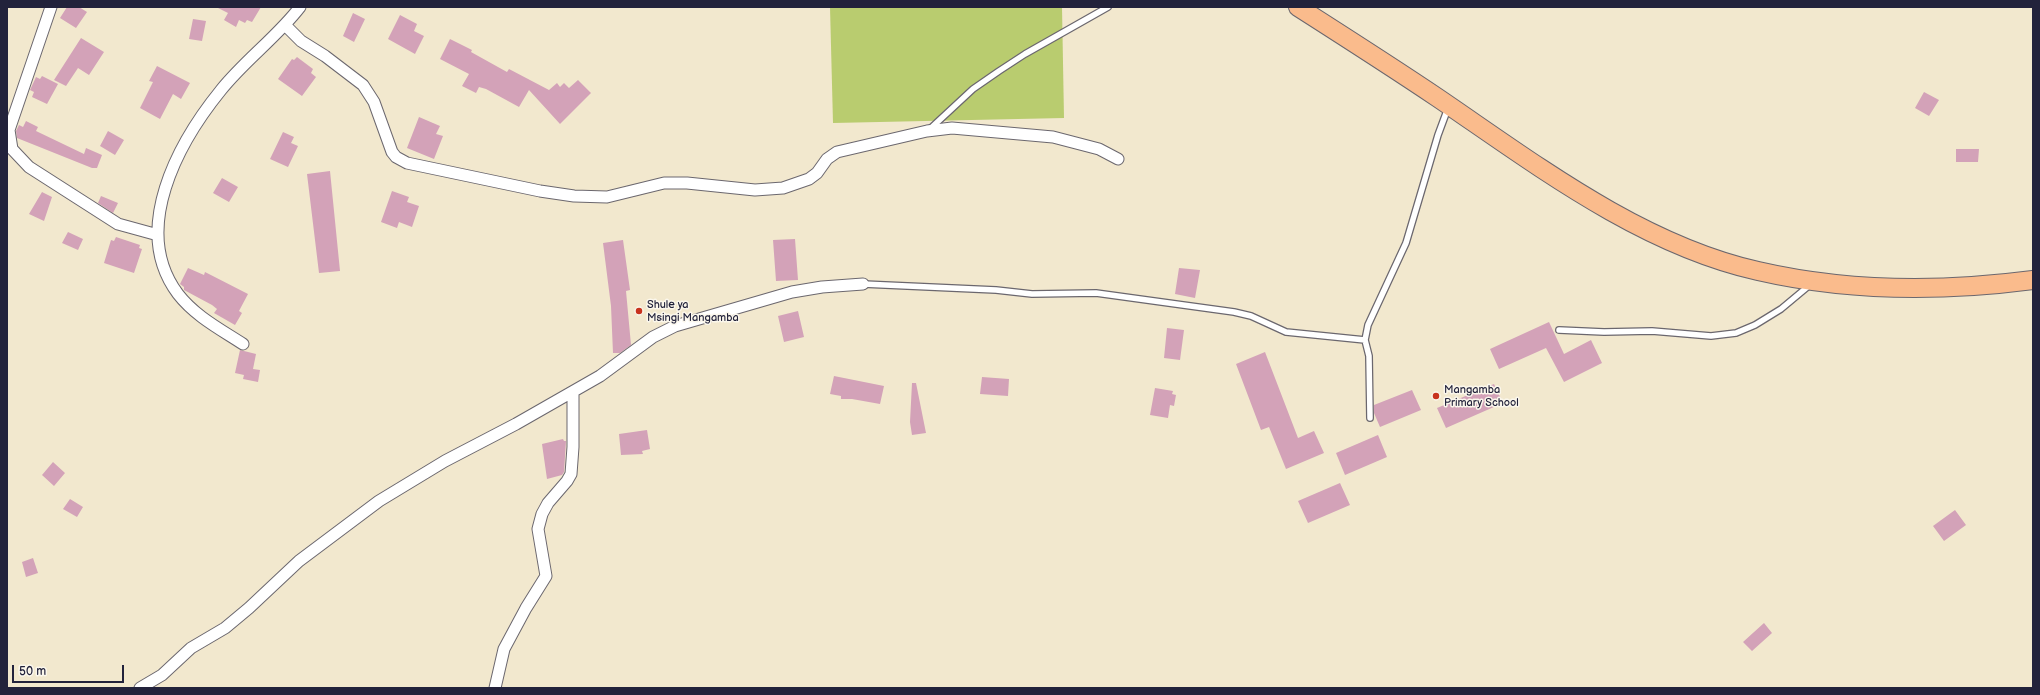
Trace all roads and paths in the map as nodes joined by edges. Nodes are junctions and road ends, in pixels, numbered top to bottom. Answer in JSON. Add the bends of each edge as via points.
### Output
{"nodes":[{"id":1,"x":51,"y":7,"type":"edge"},
{"id":2,"x":300,"y":7,"type":"edge"},
{"id":3,"x":1108,"y":7,"type":"edge"},
{"id":4,"x":1298,"y":7,"type":"edge"},
{"id":5,"x":285,"y":25,"type":"junction"},
{"id":6,"x":1449,"y":106,"type":"junction"},
{"id":7,"x":927,"y":131,"type":"junction"},
{"id":8,"x":1118,"y":159,"type":"dead end"},
{"id":9,"x":158,"y":235,"type":"junction"},
{"id":10,"x":2033,"y":280,"type":"edge"},
{"id":11,"x":1814,"y":282,"type":"junction"},
{"id":12,"x":863,"y":284,"type":"joint"},
{"id":13,"x":1559,"y":330,"type":"dead end"},
{"id":14,"x":1365,"y":340,"type":"junction"},
{"id":15,"x":243,"y":344,"type":"dead end"},
{"id":16,"x":573,"y":392,"type":"junction"},
{"id":17,"x":1370,"y":418,"type":"dead end"},
{"id":18,"x":140,"y":688,"type":"edge"},
{"id":19,"x":495,"y":688,"type":"edge"}],
"edges":[{"from":1,"to":9,"type":"street","via":[[9,130],[12,149],[29,167],[104,216],[132,229]]},
{"from":2,"to":5,"type":"street"},
{"from":3,"to":7,"type":"lane","via":[[1025,54],[980,85]]},
{"from":4,"to":6,"type":"main road"},
{"from":5,"to":7,"type":"street","via":[[302,41],[363,85],[374,102],[396,157],[407,163],[540,191],[607,197],[664,183],[755,190],[783,188],[809,179],[837,152]]},
{"from":5,"to":9,"type":"street","via":[[221,90],[194,129],[165,184],[161,197]]},
{"from":6,"to":11,"type":"main road","via":[[1534,164],[1629,220],[1682,246],[1758,271]]},
{"from":6,"to":14,"type":"lane","via":[[1406,243],[1373,311]]},
{"from":7,"to":8,"type":"street","via":[[952,128],[1053,137],[1099,149]]},
{"from":9,"to":15,"type":"street","via":[[167,278],[179,296],[197,314]]},
{"from":10,"to":11,"type":"main road","via":[[1933,289],[1881,288]]},
{"from":11,"to":13,"type":"lane","via":[[1762,321],[1736,333],[1711,336],[1652,331]]},
{"from":12,"to":14,"type":"lane","via":[[1032,294],[1096,293],[1234,312],[1251,316],[1286,332]]},
{"from":12,"to":16,"type":"street","via":[[792,292],[674,326],[653,337],[600,376]]},
{"from":14,"to":17,"type":"lane","via":[[1369,356]]},
{"from":16,"to":18,"type":"street","via":[[445,461],[379,501],[299,561],[225,628],[191,648],[162,675]]},
{"from":16,"to":19,"type":"street","via":[[573,447],[570,474],[548,503],[538,529],[546,576],[504,649]]}]}
